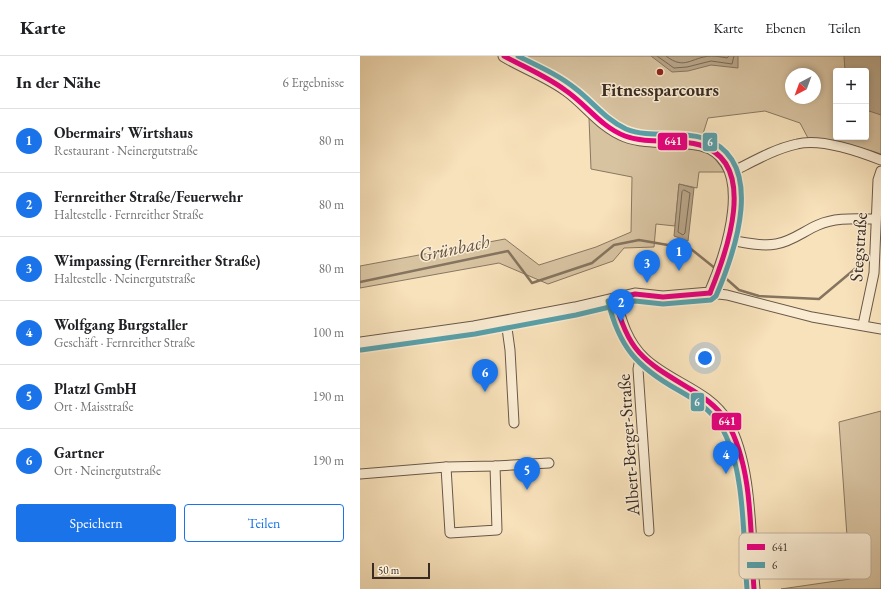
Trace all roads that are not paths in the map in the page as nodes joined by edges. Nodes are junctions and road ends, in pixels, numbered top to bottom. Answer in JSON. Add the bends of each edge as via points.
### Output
{"nodes":[{"id":1,"x":504,"y":56,"type":"edge"},
{"id":2,"x":881,"y":160,"type":"edge"},
{"id":3,"x":881,"y":170,"type":"edge"},
{"id":4,"x":732,"y":172,"type":"junction"},
{"id":5,"x":876,"y":219,"type":"junction"},
{"id":6,"x":729,"y":240,"type":"junction"},
{"id":7,"x":710,"y":292,"type":"junction"},
{"id":8,"x":615,"y":299,"type":"junction"},
{"id":9,"x":506,"y":321,"type":"junction"},
{"id":10,"x":863,"y":325,"type":"junction"},
{"id":11,"x":881,"y":329,"type":"edge"},
{"id":12,"x":360,"y":343,"type":"edge"},
{"id":13,"x":644,"y":358,"type":"junction"},
{"id":14,"x":514,"y":422,"type":"dead end"},
{"id":15,"x":549,"y":463,"type":"dead end"},
{"id":16,"x":495,"y":466,"type":"junction"},
{"id":17,"x":446,"y":467,"type":"junction"},
{"id":18,"x":360,"y":474,"type":"edge"},
{"id":19,"x":650,"y":531,"type":"dead end"},
{"id":20,"x":749,"y":533,"type":"edge"},
{"id":21,"x":753,"y":579,"type":"edge"},
{"id":22,"x":754,"y":589,"type":"edge"}],
"edges":[{"from":1,"to":4,"type":"street","via":[[566,90],[611,129],[644,140],[702,145],[720,156]]},
{"from":2,"to":4,"type":"street","via":[[854,150],[826,144],[797,143]]},
{"from":3,"to":5,"type":"street","name":"Stegstraße"},
{"from":4,"to":6,"type":"street","via":[[733,216]]},
{"from":5,"to":6,"type":"street","via":[[842,219],[829,222],[777,244]]},
{"from":5,"to":10,"type":"street","name":"Stegstraße","via":[[875,265]]},
{"from":6,"to":7,"type":"street"},
{"from":7,"to":8,"type":"street","via":[[664,297],[635,294]]},
{"from":7,"to":10,"type":"street","via":[[812,317]]},
{"from":8,"to":9,"type":"street"},
{"from":8,"to":13,"type":"street","via":[[621,322],[636,350]]},
{"from":9,"to":12,"type":"street"},
{"from":9,"to":14,"type":"street"},
{"from":10,"to":11,"type":"street"},
{"from":13,"to":19,"type":"street","name":"Albert-Berger-Straße","via":[[638,369]]},
{"from":13,"to":20,"type":"street","via":[[657,370],[705,398],[727,421],[740,456]]},
{"from":15,"to":16,"type":"street"},
{"from":16,"to":17,"type":"street"},
{"from":16,"to":17,"type":"street","via":[[497,530],[450,533]]},
{"from":17,"to":18,"type":"street"},
{"from":21,"to":22,"type":"street"}]}
